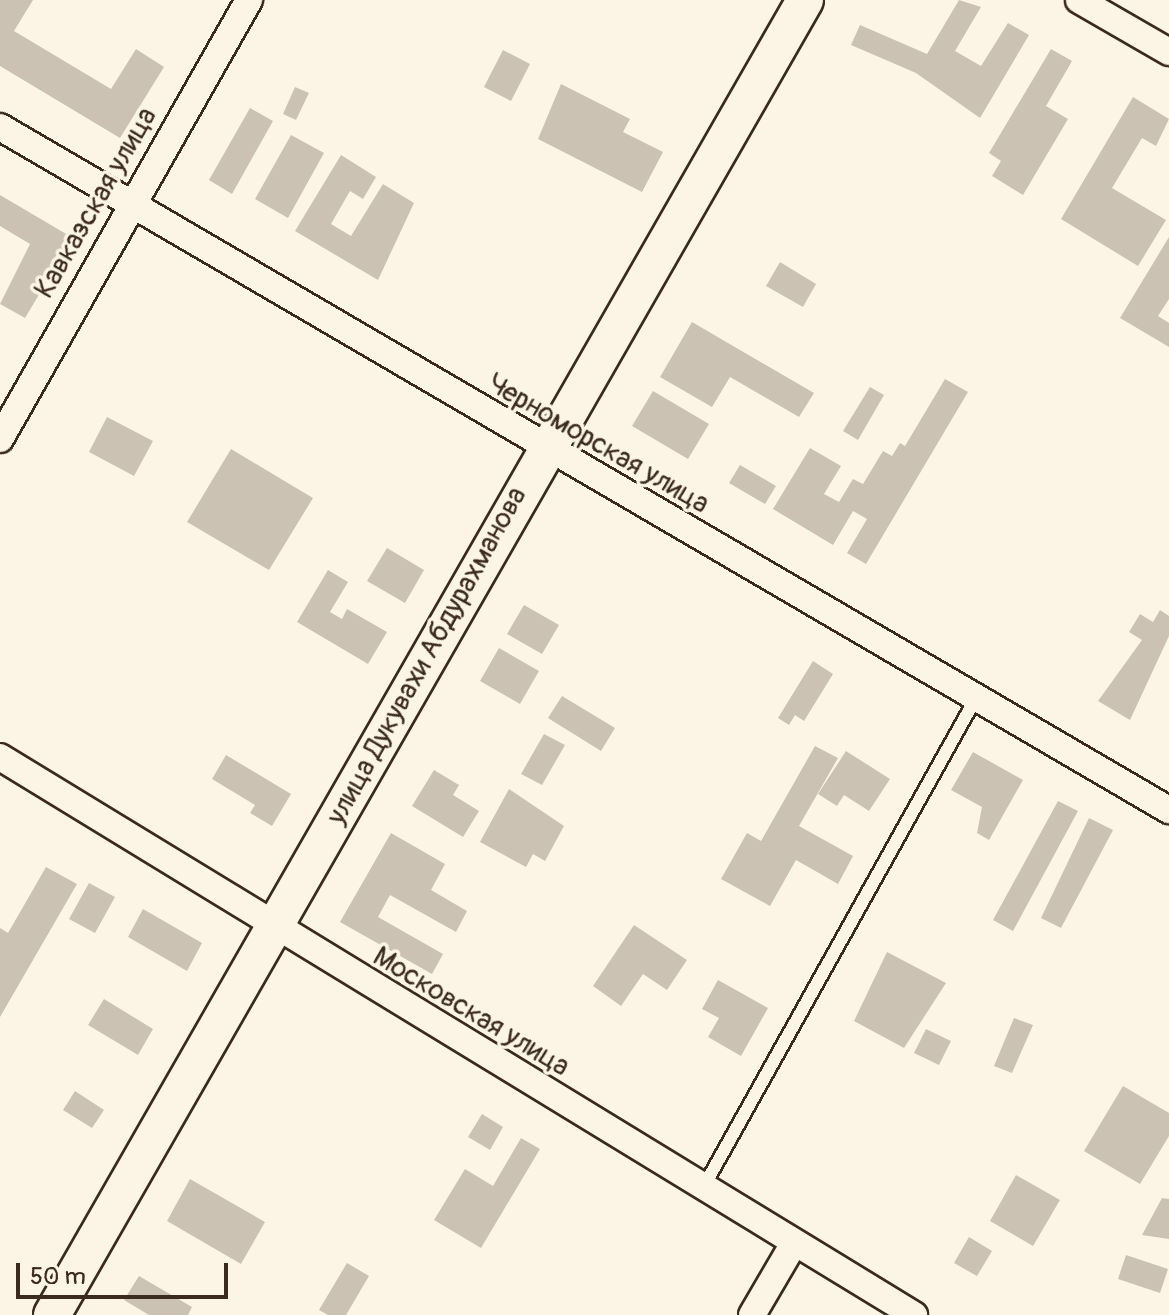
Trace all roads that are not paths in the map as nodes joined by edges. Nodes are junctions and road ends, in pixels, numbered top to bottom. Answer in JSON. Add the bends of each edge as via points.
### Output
{"nodes":[{"id":1,"x":249,"y":0,"type":"edge"},
{"id":2,"x":805,"y":0,"type":"edge"},
{"id":3,"x":1079,"y":0,"type":"edge"},
{"id":4,"x":1169,"y":52,"type":"edge"},
{"id":5,"x":0,"y":127,"type":"edge"},
{"id":6,"x":130,"y":208,"type":"junction"},
{"id":7,"x":0,"y":439,"type":"edge"},
{"id":8,"x":542,"y":450,"type":"junction"},
{"id":9,"x":976,"y":698,"type":"junction"},
{"id":10,"x":0,"y":757,"type":"edge"},
{"id":11,"x":1169,"y":810,"type":"edge"},
{"id":12,"x":271,"y":929,"type":"junction"},
{"id":13,"x":703,"y":1188,"type":"junction"},
{"id":14,"x":794,"y":1243,"type":"junction"},
{"id":15,"x":52,"y":1315,"type":"edge"},
{"id":16,"x":752,"y":1315,"type":"edge"},
{"id":17,"x":914,"y":1315,"type":"edge"}],
"edges":[{"from":1,"to":6,"type":"street","name":"Кавказская улица"},
{"from":2,"to":8,"type":"street","name":"улица Дукувахи Абдурахманова"},
{"from":3,"to":4,"type":"street"},
{"from":5,"to":6,"type":"street","name":"Черноморская улица"},
{"from":6,"to":7,"type":"street","name":"Кавказская улица"},
{"from":6,"to":8,"type":"street","name":"Черноморская улица"},
{"from":8,"to":9,"type":"street","name":"Черноморская улица"},
{"from":8,"to":12,"type":"street","name":"улица Дукувахи Абдурахманова"},
{"from":9,"to":11,"type":"street","name":"Черноморская улица"},
{"from":9,"to":13,"type":"lane"},
{"from":10,"to":12,"type":"street","name":"Московская улица"},
{"from":12,"to":13,"type":"street","name":"Московская улица"},
{"from":12,"to":15,"type":"street","name":"улица Дукувахи Абдурахманова"},
{"from":13,"to":14,"type":"street","name":"Московская улица"},
{"from":14,"to":16,"type":"street"},
{"from":14,"to":17,"type":"street","name":"Московская улица"}]}
